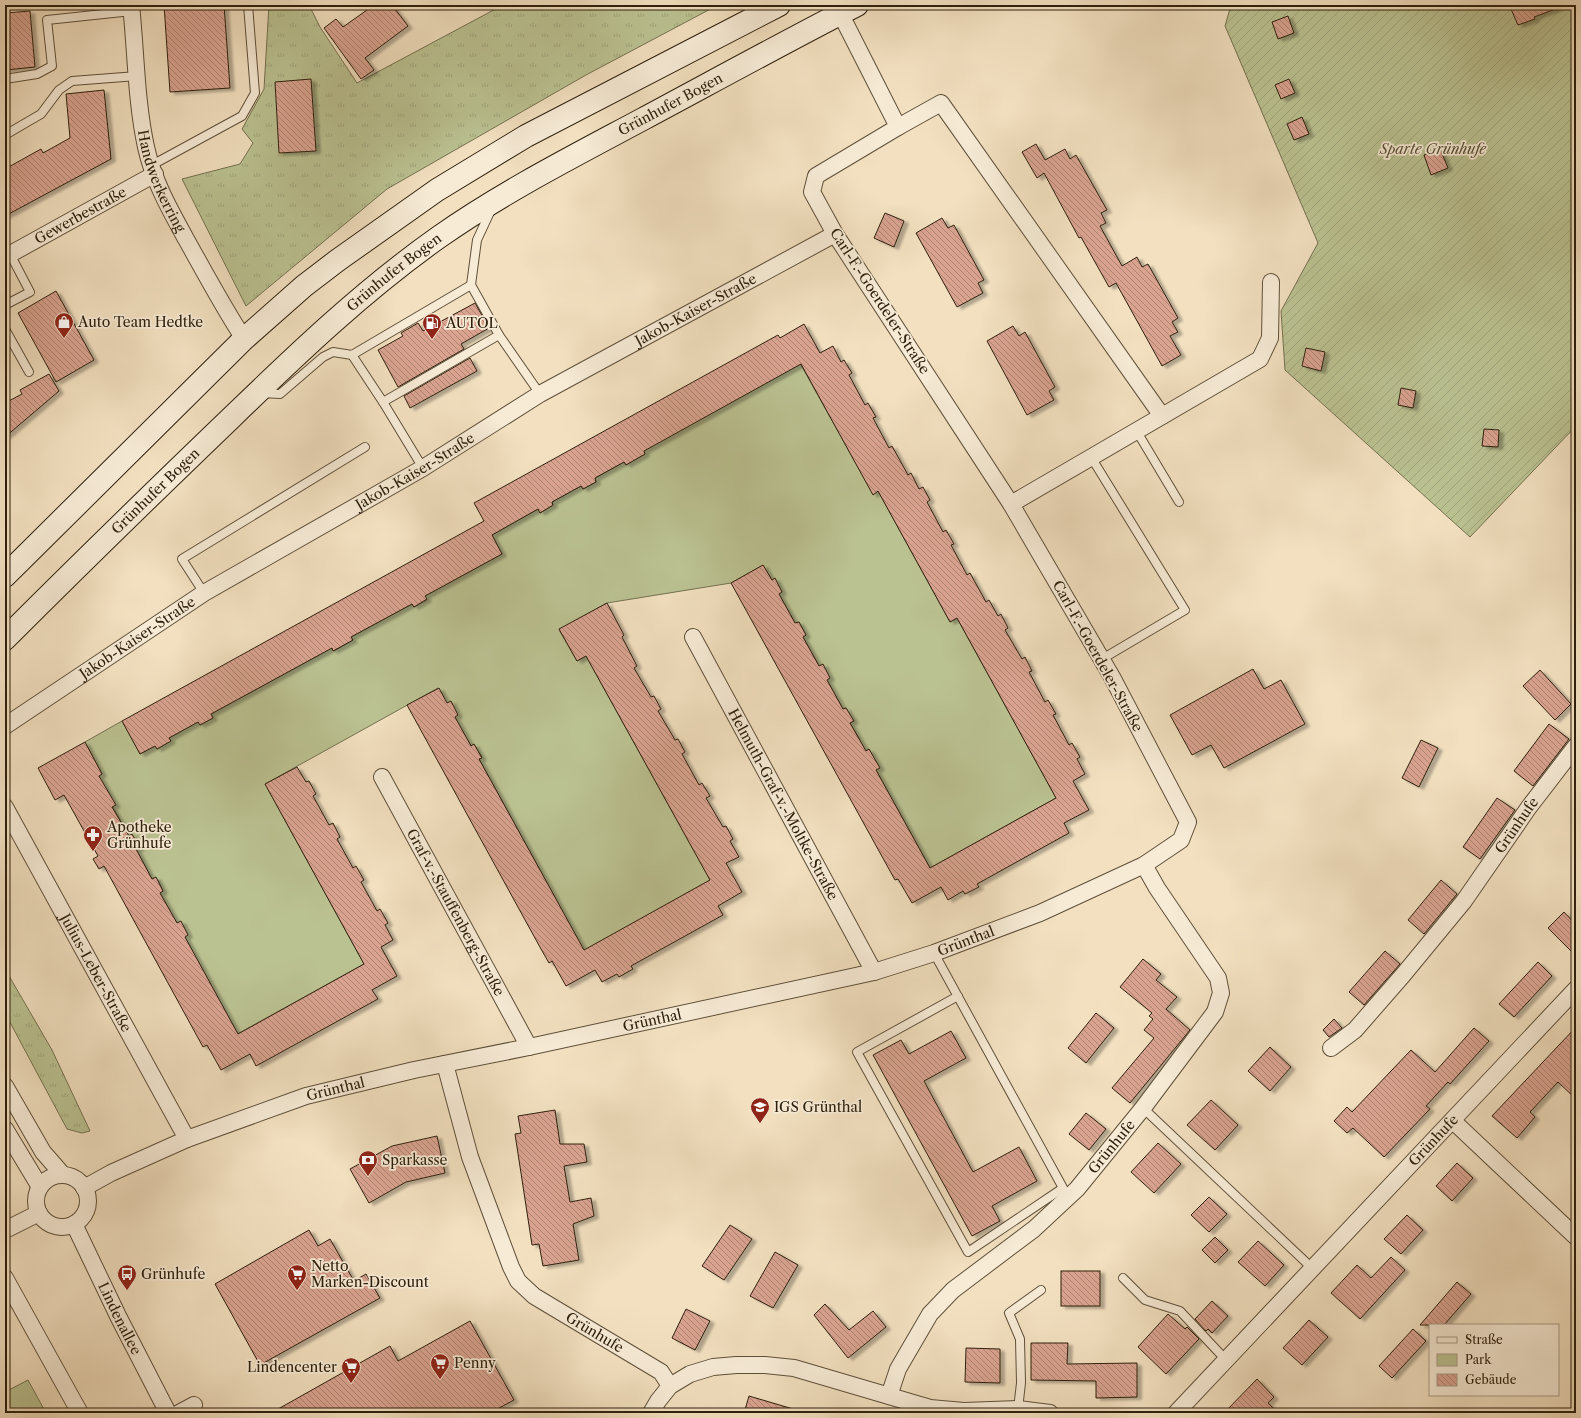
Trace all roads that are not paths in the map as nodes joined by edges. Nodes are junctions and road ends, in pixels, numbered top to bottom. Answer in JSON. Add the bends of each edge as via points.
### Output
{"nodes":[{"id":1,"x":248,"y":5,"type":"edge"},
{"id":2,"x":779,"y":5,"type":"edge"},
{"id":3,"x":132,"y":8,"type":"edge"},
{"id":4,"x":844,"y":8,"type":"edge"},
{"id":5,"x":137,"y":76,"type":"junction"},
{"id":6,"x":5,"y":79,"type":"edge"},
{"id":7,"x":898,"y":127,"type":"junction"},
{"id":8,"x":5,"y":135,"type":"edge"},
{"id":9,"x":153,"y":169,"type":"junction"},
{"id":10,"x":494,"y":202,"type":"junction"},
{"id":11,"x":835,"y":234,"type":"junction"},
{"id":12,"x":8,"y":256,"type":"edge"},
{"id":13,"x":1271,"y":282,"type":"dead end"},
{"id":14,"x":471,"y":285,"type":"junction"},
{"id":15,"x":5,"y":305,"type":"edge"},
{"id":16,"x":5,"y":329,"type":"edge"},
{"id":17,"x":499,"y":335,"type":"junction"},
{"id":18,"x":244,"y":339,"type":"junction"},
{"id":19,"x":352,"y":355,"type":"junction"},
{"id":20,"x":29,"y":372,"type":"dead end"},
{"id":21,"x":258,"y":392,"type":"junction"},
{"id":22,"x":540,"y":394,"type":"junction"},
{"id":23,"x":383,"y":402,"type":"junction"},
{"id":24,"x":1162,"y":416,"type":"junction"},
{"id":25,"x":1136,"y":430,"type":"junction"},
{"id":26,"x":365,"y":447,"type":"dead end"},
{"id":27,"x":1092,"y":456,"type":"junction"},
{"id":28,"x":423,"y":468,"type":"junction"},
{"id":29,"x":1179,"y":502,"type":"dead end"},
{"id":30,"x":1011,"y":504,"type":"junction"},
{"id":31,"x":5,"y":576,"type":"edge"},
{"id":32,"x":204,"y":593,"type":"junction"},
{"id":33,"x":692,"y":637,"type":"dead end"},
{"id":34,"x":5,"y":639,"type":"edge"},
{"id":35,"x":1102,"y":659,"type":"junction"},
{"id":36,"x":5,"y":726,"type":"edge"},
{"id":37,"x":1576,"y":746,"type":"edge"},
{"id":38,"x":382,"y":778,"type":"dead end"},
{"id":39,"x":5,"y":807,"type":"edge"},
{"id":40,"x":1183,"y":811,"type":"joint"},
{"id":41,"x":1144,"y":865,"type":"junction"},
{"id":42,"x":934,"y":953,"type":"junction"},
{"id":43,"x":874,"y":972,"type":"junction"},
{"id":44,"x":1576,"y":989,"type":"edge"},
{"id":45,"x":958,"y":996,"type":"junction"},
{"id":46,"x":529,"y":1047,"type":"junction"},
{"id":47,"x":1331,"y":1048,"type":"dead end"},
{"id":48,"x":445,"y":1064,"type":"junction"},
{"id":49,"x":5,"y":1086,"type":"edge"},
{"id":50,"x":1143,"y":1108,"type":"junction"},
{"id":51,"x":1453,"y":1121,"type":"junction"},
{"id":52,"x":5,"y":1129,"type":"edge"},
{"id":53,"x":187,"y":1139,"type":"junction"},
{"id":54,"x":64,"y":1174,"type":"junction"},
{"id":55,"x":40,"y":1187,"type":"junction"},
{"id":56,"x":84,"y":1188,"type":"junction"},
{"id":57,"x":39,"y":1213,"type":"junction"},
{"id":58,"x":74,"y":1224,"type":"junction"},
{"id":59,"x":5,"y":1230,"type":"edge"},
{"id":60,"x":1576,"y":1236,"type":"edge"},
{"id":61,"x":1312,"y":1268,"type":"junction"},
{"id":62,"x":5,"y":1278,"type":"edge"},
{"id":63,"x":1123,"y":1278,"type":"dead end"},
{"id":64,"x":1042,"y":1290,"type":"dead end"},
{"id":65,"x":1226,"y":1360,"type":"junction"},
{"id":66,"x":670,"y":1386,"type":"junction"},
{"id":67,"x":888,"y":1396,"type":"junction"},
{"id":68,"x":194,"y":1404,"type":"dead end"},
{"id":69,"x":1018,"y":1409,"type":"junction"},
{"id":70,"x":80,"y":1413,"type":"edge"},
{"id":71,"x":168,"y":1413,"type":"edge"},
{"id":72,"x":179,"y":1413,"type":"edge"},
{"id":73,"x":651,"y":1413,"type":"edge"},
{"id":74,"x":1050,"y":1413,"type":"edge"},
{"id":75,"x":1176,"y":1413,"type":"edge"}],
"edges":[{"from":1,"to":9,"type":"lane","via":[[255,93],[242,116]]},
{"from":2,"to":18,"type":"main road","via":[[526,136],[472,168],[332,264]]},
{"from":3,"to":5,"type":"street","name":"Handwerkerring"},
{"from":3,"to":6,"type":"lane","via":[[47,20],[52,66],[37,74]]},
{"from":4,"to":7,"type":"street","via":[[861,53]]},
{"from":4,"to":10,"type":"main road","name":"Grünhufer Bogen"},
{"from":5,"to":8,"type":"lane","via":[[72,81],[59,90],[42,114]]},
{"from":5,"to":9,"type":"street","name":"Handwerkerring","via":[[146,149]]},
{"from":7,"to":11,"type":"street","name":"Carl-F.-Goerdeler-Straße","via":[[816,176],[812,192]]},
{"from":7,"to":24,"type":"street","name":"Carl-F.-Goerdeler-Straße","via":[[941,103]]},
{"from":9,"to":12,"type":"street","name":"Gewerbestraße"},
{"from":9,"to":18,"type":"street","name":"Handwerkerring","via":[[167,203],[205,274]]},
{"from":10,"to":14,"type":"lane","via":[[477,240]]},
{"from":10,"to":21,"type":"main road","name":"Grünhufer Bogen","via":[[439,237],[398,268],[345,312]]},
{"from":11,"to":22,"type":"street","name":"Jakob-Kaiser-Straße"},
{"from":11,"to":30,"type":"street","name":"Carl-F.-Goerdeler-Straße"},
{"from":12,"to":15,"type":"lane","via":[[30,292]]},
{"from":13,"to":24,"type":"street","via":[[1270,338],[1260,359]]},
{"from":14,"to":17,"type":"lane"},
{"from":14,"to":19,"type":"lane"},
{"from":16,"to":20,"type":"lane"},
{"from":17,"to":22,"type":"lane"},
{"from":17,"to":23,"type":"lane"},
{"from":18,"to":31,"type":"main road"},
{"from":19,"to":21,"type":"lane","via":[[333,352],[323,357],[280,394]]},
{"from":19,"to":23,"type":"lane"},
{"from":21,"to":34,"type":"main road","name":"Grünhufer Bogen"},
{"from":22,"to":28,"type":"street","name":"Jakob-Kaiser-Straße"},
{"from":23,"to":28,"type":"lane"},
{"from":24,"to":25,"type":"street"},
{"from":25,"to":27,"type":"street"},
{"from":25,"to":29,"type":"lane"},
{"from":26,"to":32,"type":"lane","via":[[182,559]]},
{"from":27,"to":30,"type":"street"},
{"from":27,"to":35,"type":"lane","via":[[1185,610]]},
{"from":28,"to":32,"type":"street","name":"Jakob-Kaiser-Straße"},
{"from":30,"to":35,"type":"street","name":"Carl-F.-Goerdeler-Straße"},
{"from":32,"to":36,"type":"street","name":"Jakob-Kaiser-Straße"},
{"from":33,"to":43,"type":"street","name":"Helmuth-Graf-v.-Moltke-Straße"},
{"from":35,"to":40,"type":"street","name":"Carl-F.-Goerdeler-Straße"},
{"from":37,"to":47,"type":"street","name":"Grünhufe","via":[[1454,913],[1355,1030]]},
{"from":38,"to":46,"type":"street","name":"Graf-v.-Stauffenberg-Straße"},
{"from":39,"to":53,"type":"street","name":"Julius-Leber-Straße"},
{"from":40,"to":41,"type":"street","name":"Grünthal","via":[[1188,822],[1181,840]]},
{"from":41,"to":42,"type":"street","name":"Grünthal","via":[[1040,913]]},
{"from":41,"to":50,"type":"street","name":"Grünhufe","via":[[1218,978],[1222,993],[1215,1012]]},
{"from":42,"to":43,"type":"street","name":"Grünthal"},
{"from":42,"to":45,"type":"lane"},
{"from":43,"to":46,"type":"street","name":"Grünthal"},
{"from":44,"to":51,"type":"street","name":"Grünhufe"},
{"from":45,"to":45,"type":"lane","via":[[1063,1188],[968,1252],[857,1052]]},
{"from":46,"to":48,"type":"street","name":"Grünthal"},
{"from":48,"to":53,"type":"street","name":"Grünthal","via":[[306,1096]]},
{"from":48,"to":66,"type":"street","name":"Grünhufe","via":[[470,1157],[518,1281],[534,1296],[660,1372]]},
{"from":49,"to":54,"type":"street","via":[[42,1152]]},
{"from":50,"to":61,"type":"lane"},
{"from":50,"to":67,"type":"street","name":"Grünhufe","via":[[1077,1189],[1034,1229],[953,1290],[930,1314],[898,1369]]},
{"from":51,"to":60,"type":"street"},
{"from":51,"to":61,"type":"street","name":"Grünhufe"},
{"from":52,"to":55,"type":"street"},
{"from":53,"to":56,"type":"street","name":"Grünthal"},
{"from":54,"to":55,"type":"street","via":[[50,1177]]},
{"from":54,"to":56,"type":"street","via":[[75,1178]]},
{"from":55,"to":57,"type":"street","via":[[36,1195]]},
{"from":56,"to":58,"type":"street","via":[[88,1201],[87,1208],[80,1220]]},
{"from":57,"to":58,"type":"street","via":[[44,1220],[58,1227]]},
{"from":57,"to":59,"type":"street"},
{"from":58,"to":71,"type":"street","name":"Lindenallee","via":[[115,1312]]},
{"from":61,"to":65,"type":"street","name":"Grünhufe"},
{"from":62,"to":70,"type":"street"},
{"from":63,"to":65,"type":"lane","via":[[1145,1300],[1180,1311]]},
{"from":64,"to":69,"type":"lane","via":[[1009,1313],[1020,1339],[1022,1383]]},
{"from":65,"to":75,"type":"street","name":"Grünhufe"},
{"from":66,"to":67,"type":"street","via":[[690,1374],[713,1367],[736,1364],[765,1365],[794,1368]]},
{"from":66,"to":73,"type":"street"},
{"from":67,"to":69,"type":"street","via":[[930,1408],[964,1411]]},
{"from":68,"to":72,"type":"street"},
{"from":69,"to":74,"type":"street"}]}
